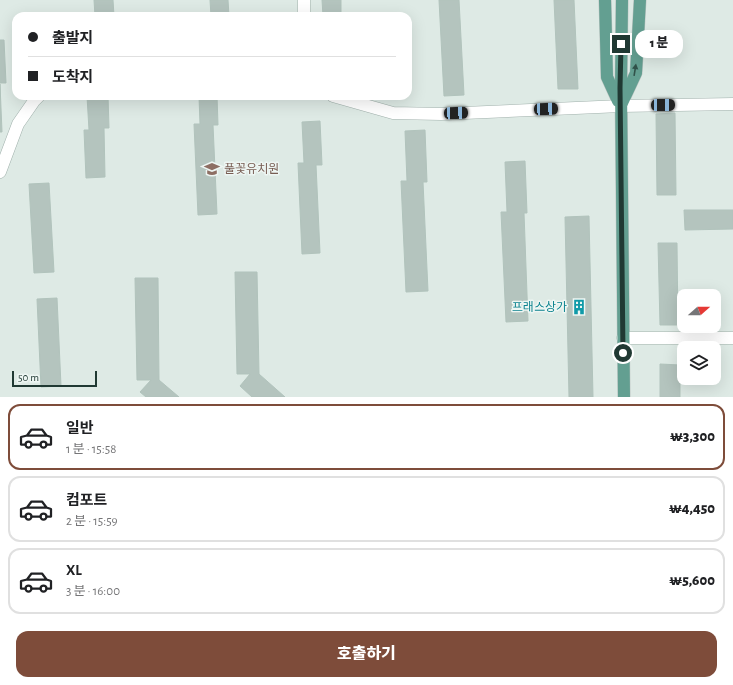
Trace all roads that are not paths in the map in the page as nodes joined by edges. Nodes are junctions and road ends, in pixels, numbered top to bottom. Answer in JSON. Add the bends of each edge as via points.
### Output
{"nodes":[{"id":1,"x":304,"y":0,"type":"edge"},
{"id":2,"x":605,"y":0,"type":"edge"},
{"id":3,"x":622,"y":0,"type":"edge"},
{"id":4,"x":640,"y":0,"type":"edge"},
{"id":5,"x":304,"y":12,"type":"edge"},
{"id":6,"x":35,"y":100,"type":"edge"},
{"id":7,"x":346,"y":100,"type":"edge"},
{"id":8,"x":733,"y":104,"type":"edge"},
{"id":9,"x":621,"y":106,"type":"junction"},
{"id":10,"x":0,"y":172,"type":"edge"},
{"id":11,"x":623,"y":338,"type":"junction"},
{"id":12,"x":733,"y":338,"type":"edge"},
{"id":13,"x":624,"y":397,"type":"edge"}],
"edges":[{"from":1,"to":5,"type":"lane"},
{"from":2,"to":9,"type":"main road","via":[[607,77]]},
{"from":3,"to":9,"type":"main road"},
{"from":9,"to":4,"type":"main road","one_way":true,"via":[[636,73]]},
{"from":6,"to":10,"type":"lane","via":[[18,124]]},
{"from":7,"to":9,"type":"lane","via":[[393,113],[441,114]]},
{"from":8,"to":9,"type":"lane"},
{"from":9,"to":11,"type":"main road"},
{"from":11,"to":12,"type":"lane"},
{"from":11,"to":13,"type":"main road"}]}
